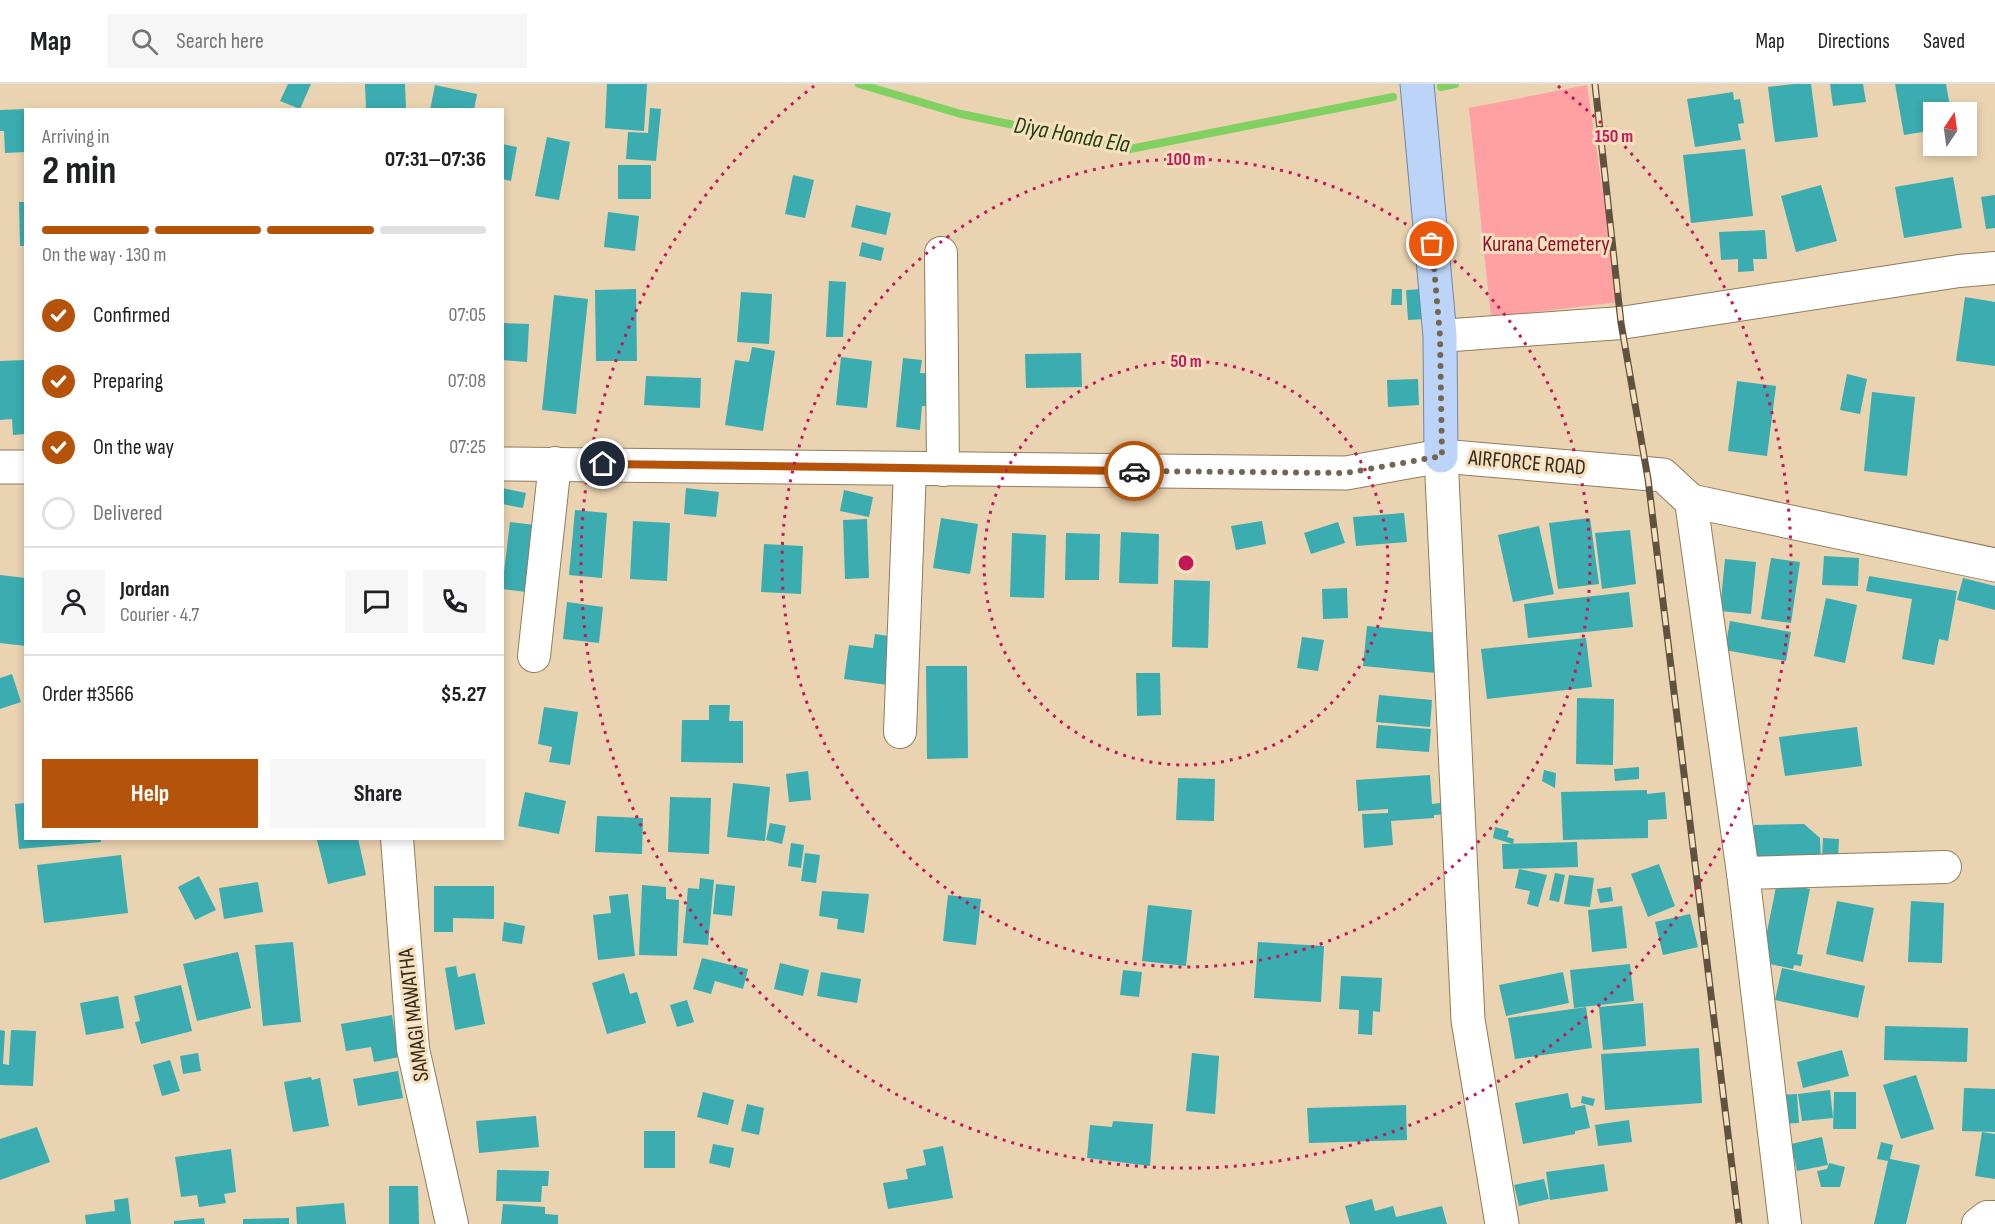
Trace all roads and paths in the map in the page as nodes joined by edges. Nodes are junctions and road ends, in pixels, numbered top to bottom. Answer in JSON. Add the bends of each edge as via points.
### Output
{"nodes":[{"id":1,"x":1416,"y":84,"type":"edge"},
{"id":2,"x":941,"y":253,"type":"dead end"},
{"id":3,"x":1995,"y":268,"type":"edge"},
{"id":4,"x":1440,"y":336,"type":"junction"},
{"id":5,"x":1442,"y":456,"type":"junction"},
{"id":6,"x":555,"y":463,"type":"junction"},
{"id":7,"x":504,"y":464,"type":"edge"},
{"id":8,"x":24,"y":466,"type":"edge"},
{"id":9,"x":0,"y":467,"type":"edge"},
{"id":10,"x":910,"y":469,"type":"junction"},
{"id":11,"x":943,"y":470,"type":"junction"},
{"id":12,"x":1691,"y":501,"type":"junction"},
{"id":13,"x":1995,"y":565,"type":"edge"},
{"id":14,"x":534,"y":656,"type":"dead end"},
{"id":15,"x":900,"y":732,"type":"dead end"},
{"id":16,"x":397,"y":840,"type":"edge"},
{"id":17,"x":1945,"y":867,"type":"dead end"},
{"id":18,"x":1743,"y":873,"type":"junction"},
{"id":19,"x":1995,"y":1217,"type":"edge"},
{"id":20,"x":452,"y":1224,"type":"edge"},
{"id":21,"x":1502,"y":1224,"type":"edge"},
{"id":22,"x":1785,"y":1224,"type":"edge"},
{"id":23,"x":1978,"y":1224,"type":"edge"}],
"edges":[{"from":1,"to":4,"type":"main road"},
{"from":2,"to":11,"type":"street"},
{"from":3,"to":4,"type":"street","via":[[1621,323]]},
{"from":4,"to":5,"type":"main road"},
{"from":5,"to":11,"type":"street","name":"AIRFORCE ROAD","via":[[1346,473]]},
{"from":5,"to":12,"type":"street","name":"AIRFORCE ROAD","via":[[1663,475]]},
{"from":5,"to":21,"type":"street","via":[[1468,1020]]},
{"from":6,"to":7,"type":"street","name":"AIRFORCE ROAD"},
{"from":6,"to":10,"type":"street","name":"AIRFORCE ROAD"},
{"from":6,"to":14,"type":"street"},
{"from":8,"to":9,"type":"street"},
{"from":10,"to":11,"type":"street","name":"AIRFORCE ROAD"},
{"from":10,"to":15,"type":"street"},
{"from":12,"to":13,"type":"street"},
{"from":12,"to":18,"type":"street"},
{"from":16,"to":20,"type":"street","name":"SAMAGI MAWATHA","via":[[413,1049]]},
{"from":17,"to":18,"type":"street"},
{"from":18,"to":22,"type":"street"},
{"from":19,"to":23,"type":"street","via":[[1987,1217]]}]}
